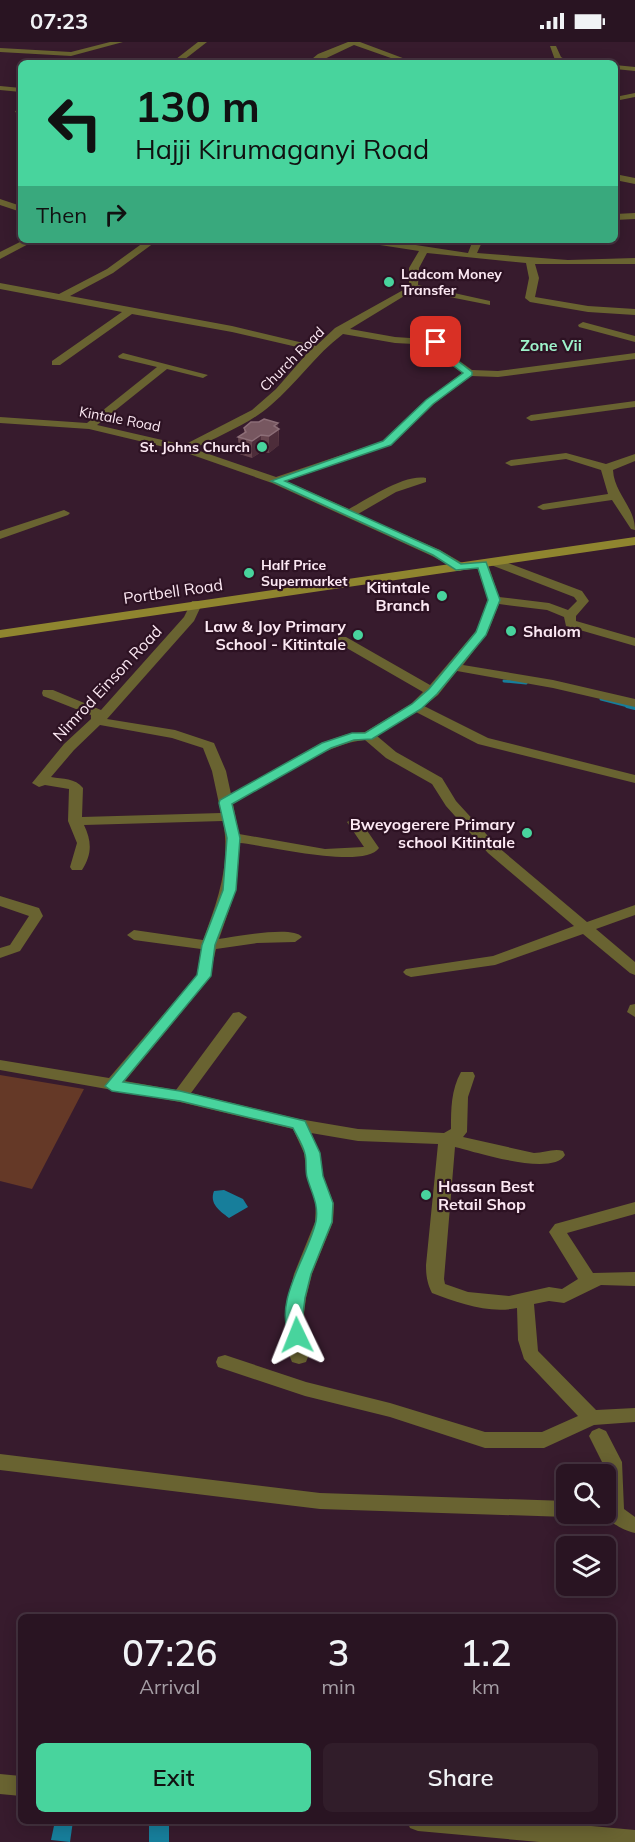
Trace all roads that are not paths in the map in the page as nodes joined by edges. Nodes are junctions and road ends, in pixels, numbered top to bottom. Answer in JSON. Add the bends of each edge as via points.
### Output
{"nodes":[{"id":1,"x":69,"y":42,"type":"edge"},
{"id":2,"x":119,"y":42,"type":"edge"},
{"id":3,"x":203,"y":42,"type":"edge"},
{"id":4,"x":354,"y":42,"type":"edge"},
{"id":5,"x":553,"y":48,"type":"dead end"},
{"id":6,"x":0,"y":50,"type":"edge"},
{"id":7,"x":86,"y":50,"type":"junction"},
{"id":8,"x":71,"y":54,"type":"junction"},
{"id":9,"x":86,"y":60,"type":"edge"},
{"id":10,"x":180,"y":60,"type":"edge"},
{"id":11,"x":315,"y":60,"type":"edge"},
{"id":12,"x":404,"y":60,"type":"edge"},
{"id":13,"x":562,"y":60,"type":"edge"},
{"id":14,"x":618,"y":67,"type":"edge"},
{"id":15,"x":635,"y":69,"type":"edge"},
{"id":16,"x":0,"y":88,"type":"edge"},
{"id":17,"x":18,"y":90,"type":"edge"},
{"id":18,"x":635,"y":95,"type":"edge"},
{"id":19,"x":618,"y":98,"type":"edge"},
{"id":20,"x":618,"y":177,"type":"edge"},
{"id":21,"x":635,"y":180,"type":"edge"},
{"id":22,"x":0,"y":202,"type":"edge"},
{"id":23,"x":18,"y":208,"type":"edge"},
{"id":24,"x":635,"y":216,"type":"edge"},
{"id":25,"x":618,"y":217,"type":"edge"},
{"id":26,"x":25,"y":243,"type":"edge"},
{"id":27,"x":149,"y":243,"type":"edge"},
{"id":28,"x":384,"y":243,"type":"edge"},
{"id":29,"x":477,"y":243,"type":"edge"},
{"id":30,"x":424,"y":250,"type":"junction"},
{"id":31,"x":1,"y":255,"type":"edge"},
{"id":32,"x":471,"y":256,"type":"junction"},
{"id":33,"x":530,"y":261,"type":"junction"},
{"id":34,"x":635,"y":261,"type":"edge"},
{"id":35,"x":0,"y":286,"type":"edge"},
{"id":36,"x":412,"y":287,"type":"junction"},
{"id":37,"x":59,"y":298,"type":"junction"},
{"id":38,"x":487,"y":303,"type":"dead end"},
{"id":39,"x":131,"y":310,"type":"junction"},
{"id":40,"x":635,"y":312,"type":"edge"},
{"id":41,"x":583,"y":325,"type":"dead end"},
{"id":42,"x":339,"y":330,"type":"junction"},
{"id":43,"x":635,"y":339,"type":"edge"},
{"id":44,"x":317,"y":349,"type":"junction"},
{"id":45,"x":123,"y":356,"type":"dead end"},
{"id":46,"x":635,"y":356,"type":"edge"},
{"id":47,"x":56,"y":363,"type":"dead end"},
{"id":48,"x":165,"y":366,"type":"junction"},
{"id":49,"x":469,"y":374,"type":"junction"},
{"id":50,"x":203,"y":375,"type":"dead end"},
{"id":51,"x":635,"y":404,"type":"edge"},
{"id":52,"x":531,"y":418,"type":"dead end"},
{"id":53,"x":0,"y":420,"type":"edge"},
{"id":54,"x":89,"y":426,"type":"junction"},
{"id":55,"x":185,"y":448,"type":"junction"},
{"id":56,"x":635,"y":457,"type":"edge"},
{"id":57,"x":511,"y":463,"type":"dead end"},
{"id":58,"x":607,"y":468,"type":"junction"},
{"id":59,"x":422,"y":480,"type":"dead end"},
{"id":60,"x":276,"y":481,"type":"junction"},
{"id":61,"x":615,"y":496,"type":"junction"},
{"id":62,"x":543,"y":507,"type":"dead end"},
{"id":63,"x":64,"y":513,"type":"dead end"},
{"id":64,"x":349,"y":514,"type":"junction"},
{"id":65,"x":635,"y":526,"type":"edge"},
{"id":66,"x":0,"y":535,"type":"edge"},
{"id":67,"x":635,"y":542,"type":"edge"},
{"id":68,"x":488,"y":563,"type":"junction"},
{"id":69,"x":460,"y":567,"type":"junction"},
{"id":70,"x":494,"y":600,"type":"junction"},
{"id":71,"x":196,"y":604,"type":"junction"},
{"id":72,"x":570,"y":615,"type":"junction"},
{"id":73,"x":0,"y":634,"type":"edge"},
{"id":74,"x":342,"y":640,"type":"dead end"},
{"id":75,"x":635,"y":642,"type":"edge"},
{"id":76,"x":454,"y":668,"type":"junction"},
{"id":77,"x":433,"y":692,"type":"junction"},
{"id":78,"x":48,"y":693,"type":"dead end"},
{"id":79,"x":635,"y":703,"type":"edge"},
{"id":80,"x":416,"y":707,"type":"junction"},
{"id":81,"x":98,"y":721,"type":"junction"},
{"id":82,"x":368,"y":736,"type":"junction"},
{"id":83,"x":635,"y":779,"type":"edge"},
{"id":84,"x":226,"y":810,"type":"junction"},
{"id":85,"x":75,"y":821,"type":"junction"},
{"id":86,"x":354,"y":822,"type":"dead end"},
{"id":87,"x":233,"y":838,"type":"junction"},
{"id":88,"x":77,"y":867,"type":"dead end"},
{"id":89,"x":0,"y":901,"type":"edge"},
{"id":90,"x":635,"y":910,"type":"edge"},
{"id":91,"x":585,"y":927,"type":"junction"},
{"id":92,"x":134,"y":935,"type":"dead end"},
{"id":93,"x":295,"y":937,"type":"dead end"},
{"id":94,"x":208,"y":945,"type":"junction"},
{"id":95,"x":0,"y":953,"type":"edge"},
{"id":96,"x":635,"y":970,"type":"edge"},
{"id":97,"x":411,"y":972,"type":"dead end"},
{"id":98,"x":240,"y":1017,"type":"dead end"},
{"id":99,"x":0,"y":1065,"type":"edge"},
{"id":100,"x":467,"y":1076,"type":"dead end"},
{"id":101,"x":112,"y":1086,"type":"junction"},
{"id":102,"x":180,"y":1096,"type":"junction"},
{"id":103,"x":299,"y":1125,"type":"junction"},
{"id":104,"x":447,"y":1139,"type":"junction"},
{"id":105,"x":557,"y":1155,"type":"dead end"},
{"id":106,"x":635,"y":1208,"type":"edge"},
{"id":107,"x":635,"y":1279,"type":"edge"},
{"id":108,"x":589,"y":1281,"type":"junction"},
{"id":109,"x":524,"y":1298,"type":"junction"},
{"id":110,"x":299,"y":1357,"type":"dead end"},
{"id":111,"x":225,"y":1362,"type":"dead end"},
{"id":112,"x":635,"y":1415,"type":"edge"},
{"id":113,"x":595,"y":1427,"type":"junction"},
{"id":114,"x":0,"y":1462,"type":"edge"},
{"id":115,"x":612,"y":1464,"type":"edge"},
{"id":116,"x":556,"y":1509,"type":"edge"},
{"id":117,"x":616,"y":1516,"type":"edge"},
{"id":118,"x":635,"y":1525,"type":"edge"},
{"id":119,"x":0,"y":1784,"type":"edge"},
{"id":120,"x":18,"y":1786,"type":"edge"},
{"id":121,"x":452,"y":1824,"type":"edge"},
{"id":122,"x":635,"y":1840,"type":"edge"}],
"edges":[{"from":1,"to":7,"type":"street"},
{"from":2,"to":7,"type":"street"},
{"from":3,"to":10,"type":"street"},
{"from":4,"to":11,"type":"street"},
{"from":4,"to":12,"type":"street"},
{"from":5,"to":13,"type":"street"},
{"from":6,"to":8,"type":"street"},
{"from":7,"to":8,"type":"street"},
{"from":8,"to":9,"type":"street"},
{"from":14,"to":15,"type":"street"},
{"from":16,"to":17,"type":"street"},
{"from":18,"to":19,"type":"street"},
{"from":20,"to":21,"type":"street"},
{"from":22,"to":23,"type":"street"},
{"from":24,"to":25,"type":"street"},
{"from":26,"to":31,"type":"street"},
{"from":27,"to":37,"type":"street","via":[[110,271]]},
{"from":28,"to":30,"type":"street"},
{"from":29,"to":32,"type":"street"},
{"from":30,"to":32,"type":"street"},
{"from":30,"to":36,"type":"street","via":[[414,268]]},
{"from":32,"to":33,"type":"street"},
{"from":33,"to":34,"type":"street"},
{"from":33,"to":40,"type":"street","via":[[533,300]]},
{"from":35,"to":37,"type":"street"},
{"from":36,"to":38,"type":"street"},
{"from":36,"to":42,"type":"street","name":"Church Road"},
{"from":37,"to":39,"type":"street"},
{"from":39,"to":44,"type":"street"},
{"from":39,"to":47,"type":"street"},
{"from":41,"to":43,"type":"street"},
{"from":42,"to":44,"type":"street","name":"Church Road"},
{"from":42,"to":49,"type":"street","via":[[395,340],[436,342]]},
{"from":44,"to":55,"type":"street","name":"Church Road","via":[[265,405]]},
{"from":45,"to":48,"type":"street"},
{"from":46,"to":49,"type":"street","via":[[498,374]]},
{"from":48,"to":50,"type":"street"},
{"from":48,"to":54,"type":"street"},
{"from":49,"to":60,"type":"street","via":[[430,402],[387,443]]},
{"from":51,"to":52,"type":"street"},
{"from":53,"to":54,"type":"street","name":"Kintale Road"},
{"from":54,"to":55,"type":"street","name":"Kintale Road"},
{"from":55,"to":60,"type":"street","name":"Kintale Road"},
{"from":56,"to":58,"type":"street"},
{"from":57,"to":58,"type":"street","via":[[566,456]]},
{"from":58,"to":61,"type":"street"},
{"from":59,"to":64,"type":"street","via":[[392,490]]},
{"from":60,"to":64,"type":"street","name":"Kintale Road"},
{"from":61,"to":62,"type":"street"},
{"from":61,"to":65,"type":"street"},
{"from":63,"to":66,"type":"street"},
{"from":64,"to":69,"type":"street","name":"Kintale Road"},
{"from":67,"to":68,"type":"main road","name":"Portbell Road"},
{"from":68,"to":69,"type":"main road","name":"Portbell Road"},
{"from":68,"to":70,"type":"street"},
{"from":68,"to":72,"type":"street","via":[[578,594],[583,601]]},
{"from":69,"to":71,"type":"main road","name":"Portbell Road"},
{"from":70,"to":72,"type":"street","via":[[549,607]]},
{"from":70,"to":76,"type":"street","via":[[482,632]]},
{"from":71,"to":73,"type":"main road","name":"Portbell Road"},
{"from":71,"to":81,"type":"street","name":"Nimrod Einson Road","via":[[190,618]]},
{"from":72,"to":75,"type":"street","via":[[570,622]]},
{"from":74,"to":77,"type":"street"},
{"from":76,"to":77,"type":"street"},
{"from":76,"to":79,"type":"street","via":[[553,684]]},
{"from":77,"to":80,"type":"street"},
{"from":78,"to":81,"type":"street","via":[[97,713]]},
{"from":80,"to":82,"type":"street"},
{"from":80,"to":83,"type":"street","via":[[483,741]]},
{"from":81,"to":84,"type":"street","via":[[175,734],[209,746],[219,771]]},
{"from":81,"to":85,"type":"street","name":"Nimrod Einson Road","via":[[40,781],[72,784],[76,788]]},
{"from":82,"to":84,"type":"street","via":[[326,746]]},
{"from":82,"to":91,"type":"street","via":[[391,755],[437,781],[493,850]]},
{"from":84,"to":85,"type":"street"},
{"from":84,"to":87,"type":"street"},
{"from":85,"to":88,"type":"street","via":[[85,841]]},
{"from":86,"to":87,"type":"street","via":[[372,848],[370,851],[325,853]]},
{"from":87,"to":94,"type":"street","via":[[229,890]]},
{"from":89,"to":95,"type":"street","via":[[34,911],[36,916],[15,948]]},
{"from":90,"to":91,"type":"street"},
{"from":91,"to":96,"type":"street"},
{"from":91,"to":97,"type":"street","via":[[495,960]]},
{"from":92,"to":94,"type":"street"},
{"from":93,"to":94,"type":"street"},
{"from":94,"to":101,"type":"street","via":[[204,976]]},
{"from":98,"to":102,"type":"street"},
{"from":99,"to":101,"type":"street"},
{"from":100,"to":104,"type":"street","via":[[460,1098],[459,1132]]},
{"from":101,"to":102,"type":"street"},
{"from":102,"to":103,"type":"street"},
{"from":103,"to":104,"type":"street","via":[[358,1135]]},
{"from":103,"to":110,"type":"street","via":[[312,1153],[325,1203],[324,1222],[297,1298]]},
{"from":104,"to":105,"type":"street","via":[[534,1159]]},
{"from":104,"to":109,"type":"street","via":[[435,1265],[438,1288],[467,1299],[509,1303]]},
{"from":106,"to":108,"type":"street","via":[[558,1232]]},
{"from":107,"to":108,"type":"street"},
{"from":108,"to":109,"type":"street","via":[[564,1296]]},
{"from":109,"to":113,"type":"street","via":[[530,1354]]},
{"from":111,"to":113,"type":"street","via":[[485,1440],[544,1440]]},
{"from":112,"to":113,"type":"street"},
{"from":113,"to":115,"type":"street"},
{"from":114,"to":116,"type":"street","via":[[320,1501]]},
{"from":117,"to":118,"type":"street"},
{"from":119,"to":120,"type":"street"},
{"from":121,"to":122,"type":"street"}]}
